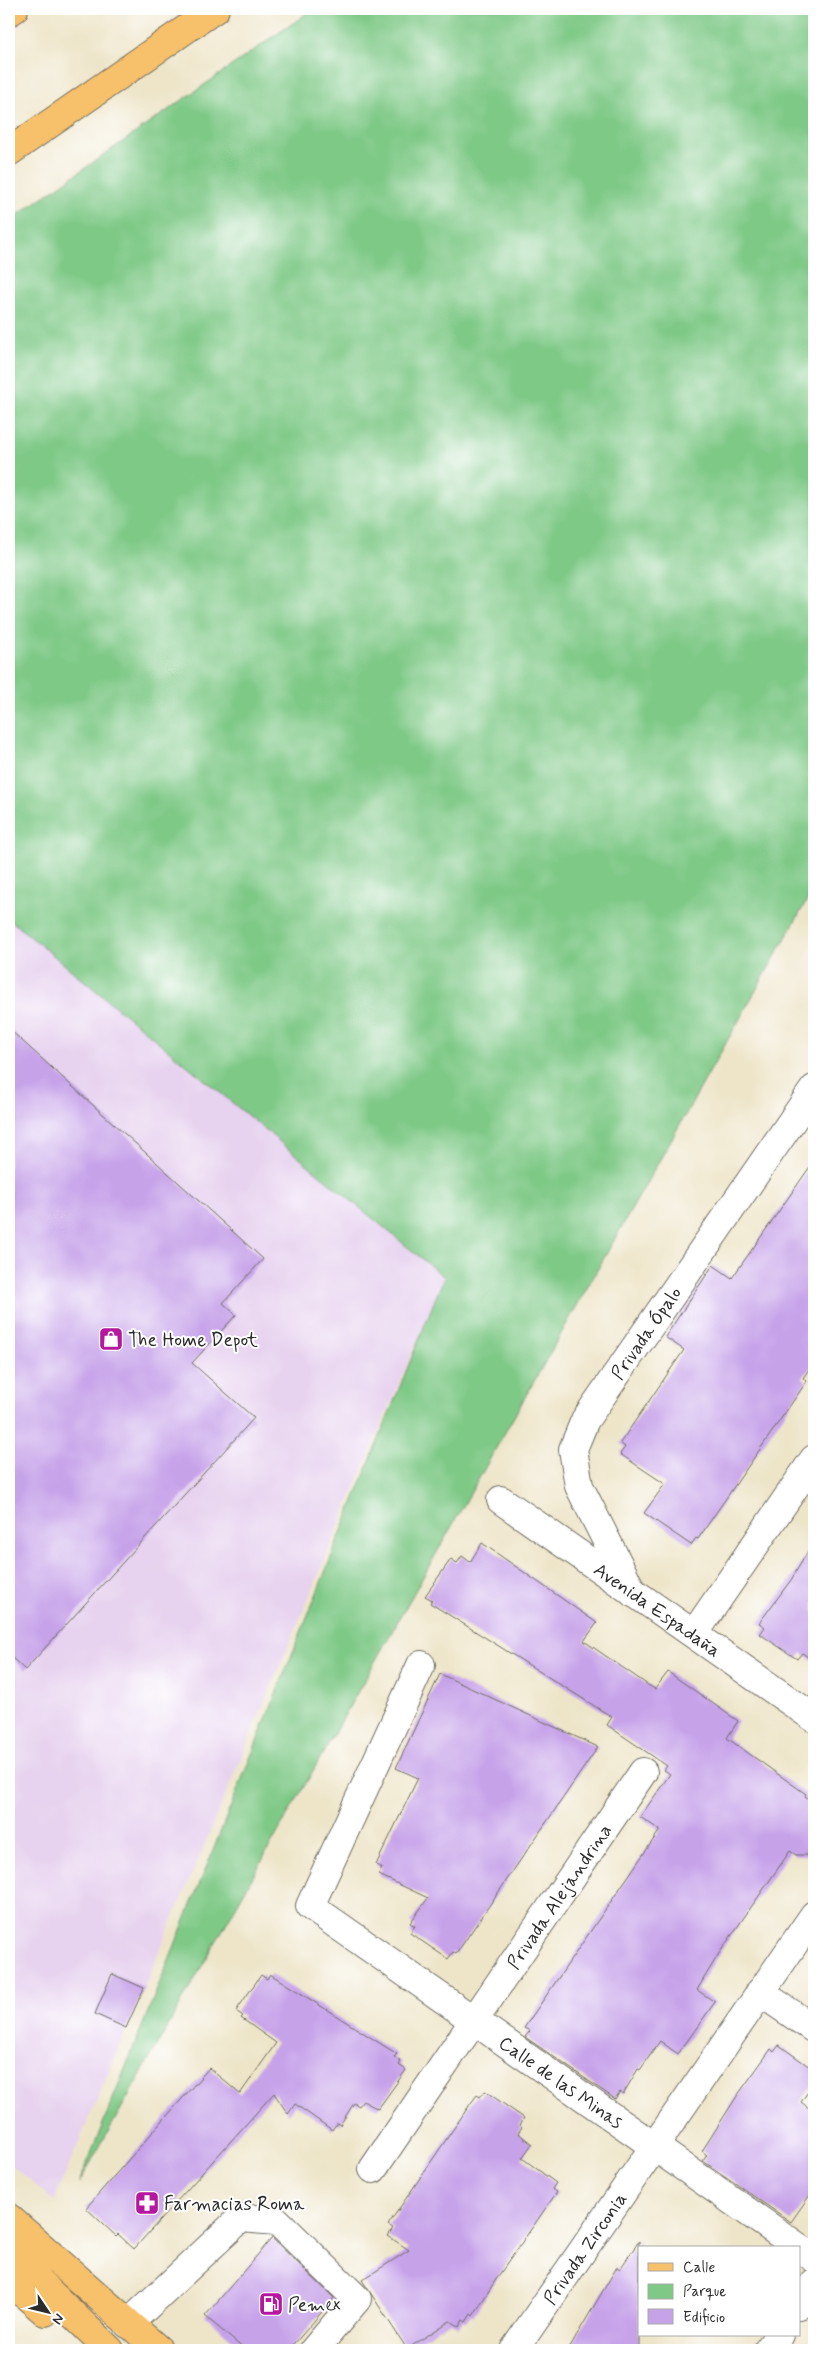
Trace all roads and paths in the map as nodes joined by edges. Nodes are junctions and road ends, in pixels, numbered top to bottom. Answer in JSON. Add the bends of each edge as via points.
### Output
{"nodes":[{"id":1,"x":14,"y":9,"type":"edge"},
{"id":2,"x":215,"y":9,"type":"edge"},
{"id":3,"x":9,"y":12,"type":"edge"},
{"id":4,"x":9,"y":152,"type":"edge"},
{"id":5,"x":814,"y":1089,"type":"edge"},
{"id":6,"x":814,"y":1459,"type":"edge"},
{"id":7,"x":501,"y":1500,"type":"dead end"},
{"id":8,"x":633,"y":1594,"type":"junction"},
{"id":9,"x":694,"y":1634,"type":"junction"},
{"id":10,"x":421,"y":1665,"type":"dead end"},
{"id":11,"x":814,"y":1718,"type":"edge"},
{"id":12,"x":643,"y":1772,"type":"dead end"},
{"id":13,"x":814,"y":1915,"type":"edge"},
{"id":14,"x":760,"y":1992,"type":"junction"},
{"id":15,"x":474,"y":2020,"type":"junction"},
{"id":16,"x":814,"y":2029,"type":"edge"},
{"id":17,"x":654,"y":2146,"type":"junction"},
{"id":18,"x":373,"y":2170,"type":"dead end"},
{"id":19,"x":9,"y":2218,"type":"edge"},
{"id":20,"x":797,"y":2246,"type":"edge"},
{"id":21,"x":800,"y":2248,"type":"edge"},
{"id":22,"x":9,"y":2253,"type":"edge"},
{"id":23,"x":814,"y":2258,"type":"edge"},
{"id":24,"x":9,"y":2281,"type":"edge"},
{"id":25,"x":814,"y":2283,"type":"edge"},
{"id":26,"x":800,"y":2304,"type":"edge"},
{"id":27,"x":128,"y":2324,"type":"junction"},
{"id":28,"x":777,"y":2336,"type":"edge"},
{"id":29,"x":90,"y":2350,"type":"edge"},
{"id":30,"x":110,"y":2350,"type":"edge"},
{"id":31,"x":159,"y":2350,"type":"edge"},
{"id":32,"x":314,"y":2350,"type":"edge"},
{"id":33,"x":514,"y":2350,"type":"edge"},
{"id":34,"x":768,"y":2350,"type":"edge"}],
"edges":[{"from":1,"to":3,"type":"main road"},
{"from":2,"to":4,"type":"main road"},
{"from":5,"to":8,"type":"street","name":"Privada Ópalo","via":[[585,1420],[573,1449],[580,1486]]},
{"from":6,"to":9,"type":"street"},
{"from":7,"to":8,"type":"street","name":"Avenida Espadaña"},
{"from":8,"to":9,"type":"street","name":"Avenida Espadaña"},
{"from":9,"to":11,"type":"street","name":"Avenida Espadaña"},
{"from":10,"to":15,"type":"street","name":"Calle de las Minas","via":[[310,1906]]},
{"from":12,"to":15,"type":"street","name":"Privada Alejandrina"},
{"from":13,"to":14,"type":"street"},
{"from":14,"to":16,"type":"street"},
{"from":14,"to":17,"type":"street"},
{"from":15,"to":17,"type":"street","name":"Calle de las Minas"},
{"from":15,"to":18,"type":"street"},
{"from":17,"to":20,"type":"street","name":"Calle de las Minas"},
{"from":17,"to":33,"type":"street","name":"Privada Zirconia"},
{"from":19,"to":27,"type":"main road"},
{"from":21,"to":23,"type":"street","name":"Calle de las Minas"},
{"from":22,"to":30,"type":"main road"},
{"from":24,"to":29,"type":"main road"},
{"from":25,"to":26,"type":"street"},
{"from":27,"to":31,"type":"main road"},
{"from":27,"to":32,"type":"street","via":[[241,2218],[277,2221],[357,2299]]},
{"from":28,"to":34,"type":"street"}]}
